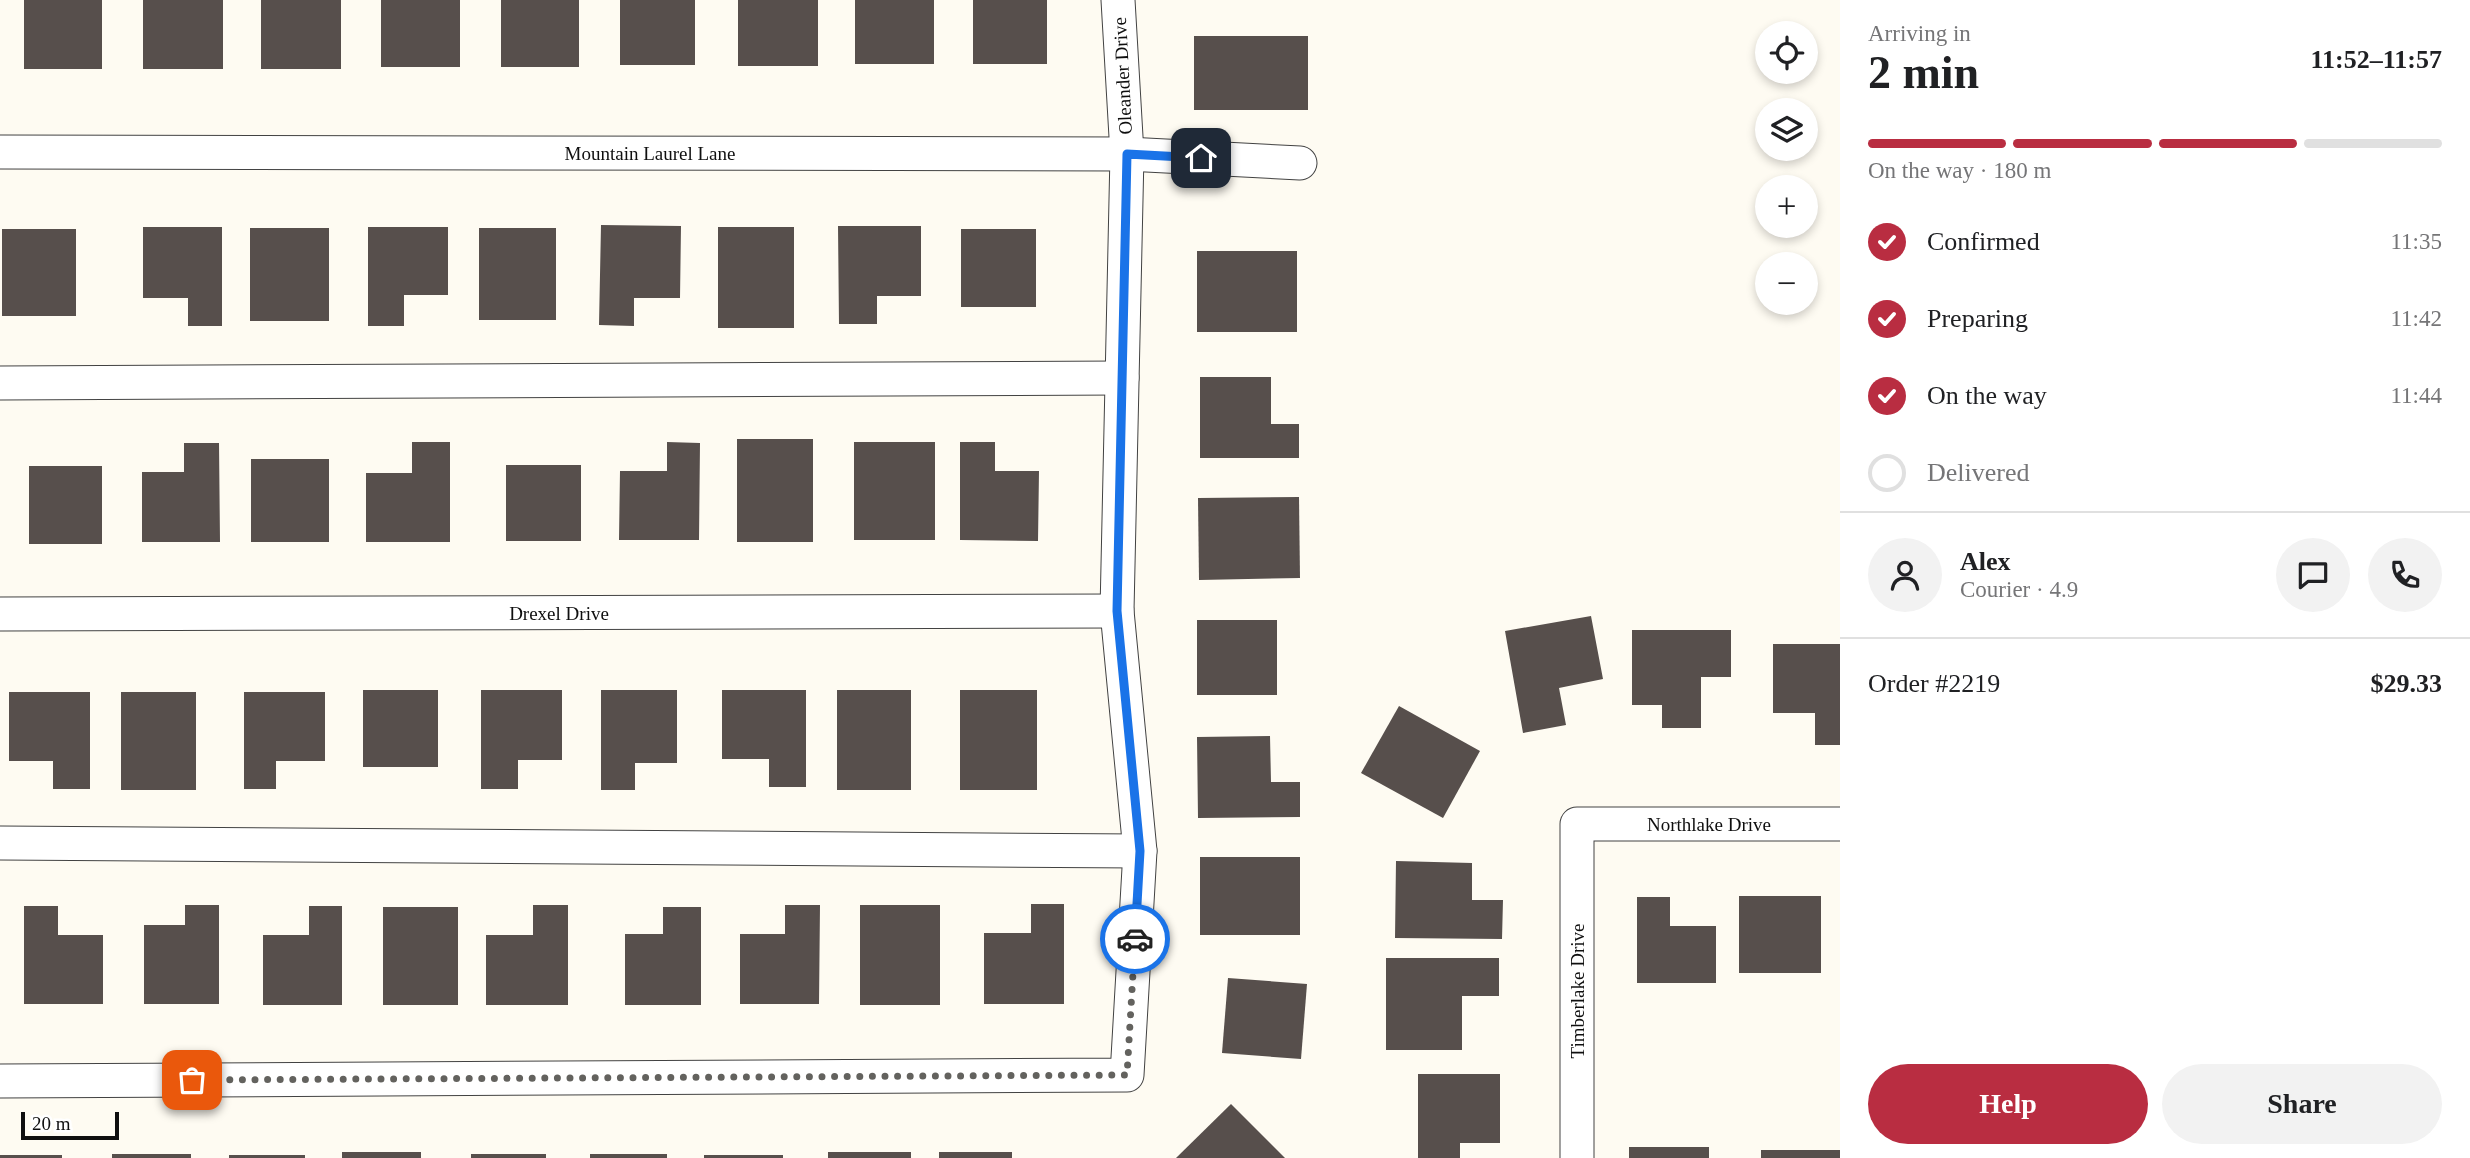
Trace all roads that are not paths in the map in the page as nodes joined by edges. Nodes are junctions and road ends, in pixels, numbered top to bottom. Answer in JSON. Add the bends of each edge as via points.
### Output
{"nodes":[{"id":1,"x":1118,"y":0,"type":"edge"},
{"id":2,"x":0,"y":152,"type":"edge"},
{"id":3,"x":1127,"y":154,"type":"junction"},
{"id":4,"x":1300,"y":163,"type":"dead end"},
{"id":5,"x":1122,"y":378,"type":"junction"},
{"id":6,"x":0,"y":383,"type":"edge"},
{"id":7,"x":1117,"y":611,"type":"junction"},
{"id":8,"x":0,"y":614,"type":"edge"},
{"id":9,"x":1577,"y":824,"type":"joint"},
{"id":10,"x":1840,"y":824,"type":"edge"},
{"id":11,"x":0,"y":843,"type":"edge"},
{"id":12,"x":1140,"y":851,"type":"junction"},
{"id":13,"x":0,"y":1081,"type":"edge"},
{"id":14,"x":1577,"y":1158,"type":"edge"}],
"edges":[{"from":1,"to":3,"type":"street","name":"Oleander Drive"},
{"from":2,"to":3,"type":"street","name":"Mountain Laurel Lane"},
{"from":3,"to":4,"type":"street","name":"Mountain Laurel Lane"},
{"from":3,"to":5,"type":"street","name":"Oleander Drive"},
{"from":5,"to":6,"type":"street"},
{"from":5,"to":7,"type":"street","name":"Oleander Drive"},
{"from":7,"to":8,"type":"street","name":"Drexel Drive"},
{"from":7,"to":12,"type":"street","name":"Oleander Drive"},
{"from":9,"to":10,"type":"street","name":"Northlake Drive"},
{"from":9,"to":14,"type":"street","name":"Timberlake Drive"},
{"from":11,"to":12,"type":"street"},
{"from":12,"to":13,"type":"street","name":"Oleander Drive","via":[[1127,1075]]}]}
